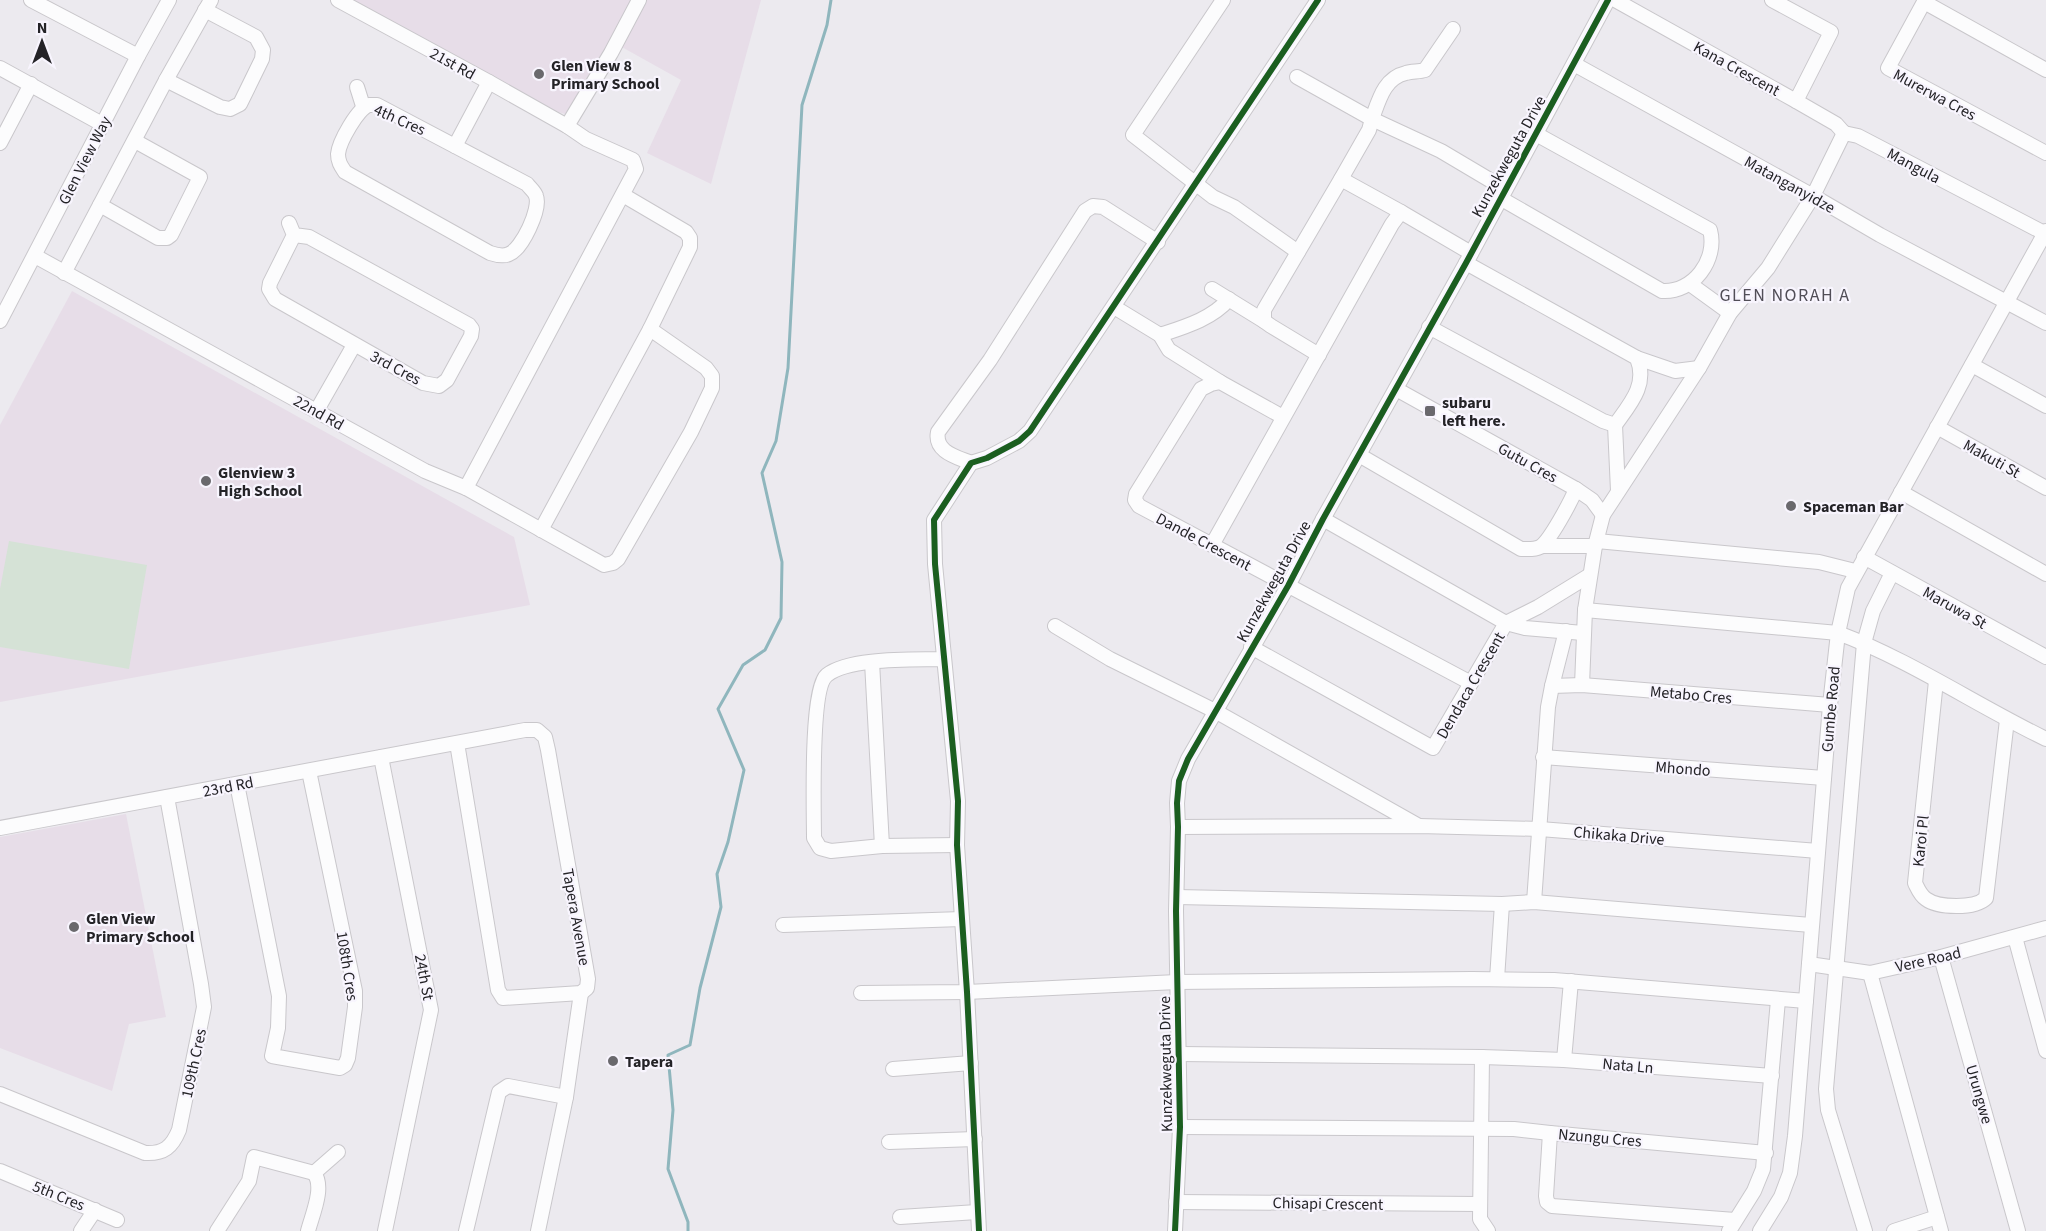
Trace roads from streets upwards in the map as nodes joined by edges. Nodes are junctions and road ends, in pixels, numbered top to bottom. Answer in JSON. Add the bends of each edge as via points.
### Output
{"nodes":[{"id":1,"x":31,"y":0,"type":"edge"},
{"id":2,"x":169,"y":0,"type":"edge"},
{"id":3,"x":338,"y":0,"type":"edge"},
{"id":4,"x":639,"y":0,"type":"edge"},
{"id":5,"x":1223,"y":0,"type":"edge"},
{"id":6,"x":1318,"y":0,"type":"edge"},
{"id":7,"x":1608,"y":0,"type":"edge"},
{"id":8,"x":1615,"y":0,"type":"edge"},
{"id":9,"x":1772,"y":0,"type":"edge"},
{"id":10,"x":208,"y":5,"type":"edge"},
{"id":11,"x":1453,"y":29,"type":"dead end"},
{"id":12,"x":138,"y":56,"type":"junction"},
{"id":13,"x":1574,"y":64,"type":"junction"},
{"id":14,"x":0,"y":68,"type":"edge"},
{"id":15,"x":2046,"y":70,"type":"edge"},
{"id":16,"x":1297,"y":77,"type":"dead end"},
{"id":17,"x":166,"y":80,"type":"junction"},
{"id":18,"x":489,"y":82,"type":"junction"},
{"id":19,"x":31,"y":84,"type":"junction"},
{"id":20,"x":357,"y":87,"type":"dead end"},
{"id":21,"x":1796,"y":101,"type":"junction"},
{"id":22,"x":363,"y":106,"type":"junction"},
{"id":23,"x":1372,"y":118,"type":"junction"},
{"id":24,"x":102,"y":124,"type":"junction"},
{"id":25,"x":567,"y":126,"type":"junction"},
{"id":26,"x":1844,"y":133,"type":"junction"},
{"id":27,"x":1536,"y":134,"type":"junction"},
{"id":28,"x":135,"y":141,"type":"junction"},
{"id":29,"x":0,"y":143,"type":"edge"},
{"id":30,"x":455,"y":146,"type":"junction"},
{"id":31,"x":2046,"y":153,"type":"edge"},
{"id":32,"x":1341,"y":179,"type":"junction"},
{"id":33,"x":1195,"y":185,"type":"junction"},
{"id":34,"x":1503,"y":193,"type":"junction"},
{"id":35,"x":623,"y":195,"type":"junction"},
{"id":36,"x":1813,"y":196,"type":"junction"},
{"id":37,"x":99,"y":205,"type":"junction"},
{"id":38,"x":1401,"y":212,"type":"junction"},
{"id":39,"x":2046,"y":233,"type":"edge"},
{"id":40,"x":1158,"y":242,"type":"junction"},
{"id":41,"x":1298,"y":252,"type":"junction"},
{"id":42,"x":35,"y":256,"type":"junction"},
{"id":43,"x":1468,"y":258,"type":"junction"},
{"id":44,"x":64,"y":273,"type":"junction"},
{"id":45,"x":1689,"y":284,"type":"junction"},
{"id":46,"x":1212,"y":289,"type":"dead end"},
{"id":47,"x":1229,"y":299,"type":"junction"},
{"id":48,"x":2007,"y":302,"type":"junction"},
{"id":49,"x":1114,"y":307,"type":"junction"},
{"id":50,"x":1730,"y":313,"type":"junction"},
{"id":51,"x":0,"y":321,"type":"edge"},
{"id":52,"x":1264,"y":321,"type":"junction"},
{"id":53,"x":2046,"y":323,"type":"edge"},
{"id":54,"x":1429,"y":327,"type":"junction"},
{"id":55,"x":650,"y":329,"type":"junction"},
{"id":56,"x":1160,"y":335,"type":"junction"},
{"id":57,"x":354,"y":345,"type":"junction"},
{"id":58,"x":1319,"y":355,"type":"junction"},
{"id":59,"x":1637,"y":358,"type":"junction"},
{"id":60,"x":1972,"y":365,"type":"junction"},
{"id":61,"x":1699,"y":368,"type":"junction"},
{"id":62,"x":1220,"y":382,"type":"junction"},
{"id":63,"x":1396,"y":389,"type":"junction"},
{"id":64,"x":2046,"y":406,"type":"edge"},
{"id":65,"x":317,"y":410,"type":"junction"},
{"id":66,"x":1283,"y":417,"type":"junction"},
{"id":67,"x":1615,"y":425,"type":"junction"},
{"id":68,"x":1938,"y":427,"type":"junction"},
{"id":69,"x":1359,"y":455,"type":"junction"},
{"id":70,"x":971,"y":464,"type":"junction"},
{"id":71,"x":466,"y":488,"type":"junction"},
{"id":72,"x":2046,"y":488,"type":"edge"},
{"id":73,"x":1576,"y":489,"type":"junction"},
{"id":74,"x":1618,"y":491,"type":"junction"},
{"id":75,"x":1901,"y":492,"type":"junction"},
{"id":76,"x":1603,"y":515,"type":"junction"},
{"id":77,"x":1323,"y":519,"type":"junction"},
{"id":78,"x":541,"y":530,"type":"junction"},
{"id":79,"x":1596,"y":543,"type":"junction"},
{"id":80,"x":1212,"y":545,"type":"junction"},
{"id":81,"x":1543,"y":546,"type":"junction"},
{"id":82,"x":1864,"y":557,"type":"junction"},
{"id":83,"x":1856,"y":571,"type":"junction"},
{"id":84,"x":1892,"y":573,"type":"junction"},
{"id":85,"x":2046,"y":574,"type":"edge"},
{"id":86,"x":1590,"y":575,"type":"junction"},
{"id":87,"x":1288,"y":586,"type":"junction"},
{"id":88,"x":1585,"y":610,"type":"junction"},
{"id":89,"x":1506,"y":623,"type":"junction"},
{"id":90,"x":1055,"y":626,"type":"dead end"},
{"id":91,"x":1566,"y":631,"type":"junction"},
{"id":92,"x":1583,"y":633,"type":"junction"},
{"id":93,"x":1838,"y":633,"type":"junction"},
{"id":94,"x":1864,"y":643,"type":"junction"},
{"id":95,"x":1251,"y":647,"type":"junction"},
{"id":96,"x":2046,"y":657,"type":"edge"},
{"id":97,"x":944,"y":659,"type":"junction"},
{"id":98,"x":872,"y":662,"type":"junction"},
{"id":99,"x":1936,"y":681,"type":"junction"},
{"id":100,"x":1471,"y":683,"type":"junction"},
{"id":101,"x":1582,"y":685,"type":"junction"},
{"id":102,"x":1552,"y":686,"type":"junction"},
{"id":103,"x":1830,"y":705,"type":"junction"},
{"id":104,"x":1215,"y":711,"type":"junction"},
{"id":105,"x":2007,"y":720,"type":"junction"},
{"id":106,"x":2046,"y":739,"type":"edge"},
{"id":107,"x":457,"y":743,"type":"junction"},
{"id":108,"x":1543,"y":757,"type":"junction"},
{"id":109,"x":381,"y":758,"type":"junction"},
{"id":110,"x":309,"y":771,"type":"junction"},
{"id":111,"x":1824,"y":778,"type":"junction"},
{"id":112,"x":237,"y":784,"type":"junction"},
{"id":113,"x":167,"y":797,"type":"junction"},
{"id":114,"x":1419,"y":826,"type":"junction"},
{"id":115,"x":1179,"y":827,"type":"junction"},
{"id":116,"x":0,"y":828,"type":"edge"},
{"id":117,"x":1540,"y":829,"type":"junction"},
{"id":118,"x":957,"y":845,"type":"junction"},
{"id":119,"x":882,"y":846,"type":"junction"},
{"id":120,"x":1818,"y":851,"type":"junction"},
{"id":121,"x":1177,"y":897,"type":"junction"},
{"id":122,"x":1534,"y":902,"type":"junction"},
{"id":123,"x":1502,"y":904,"type":"junction"},
{"id":124,"x":962,"y":920,"type":"junction"},
{"id":125,"x":783,"y":925,"type":"dead end"},
{"id":126,"x":1811,"y":925,"type":"junction"},
{"id":127,"x":2046,"y":928,"type":"edge"},
{"id":128,"x":2015,"y":937,"type":"junction"},
{"id":129,"x":1941,"y":957,"type":"junction"},
{"id":130,"x":1809,"y":964,"type":"junction"},
{"id":131,"x":1835,"y":967,"type":"junction"},
{"id":132,"x":1870,"y":973,"type":"junction"},
{"id":133,"x":1497,"y":979,"type":"junction"},
{"id":134,"x":1571,"y":981,"type":"junction"},
{"id":135,"x":1177,"y":982,"type":"junction"},
{"id":136,"x":968,"y":992,"type":"junction"},
{"id":137,"x":581,"y":993,"type":"junction"},
{"id":138,"x":861,"y":993,"type":"dead end"},
{"id":139,"x":1778,"y":1000,"type":"junction"},
{"id":140,"x":1806,"y":1001,"type":"junction"},
{"id":141,"x":2046,"y":1051,"type":"edge"},
{"id":142,"x":1180,"y":1054,"type":"junction"},
{"id":143,"x":1482,"y":1057,"type":"junction"},
{"id":144,"x":1564,"y":1060,"type":"junction"},
{"id":145,"x":971,"y":1064,"type":"junction"},
{"id":146,"x":893,"y":1069,"type":"dead end"},
{"id":147,"x":1772,"y":1077,"type":"junction"},
{"id":148,"x":0,"y":1094,"type":"edge"},
{"id":149,"x":566,"y":1097,"type":"junction"},
{"id":150,"x":1180,"y":1127,"type":"junction"},
{"id":151,"x":1482,"y":1131,"type":"junction"},
{"id":152,"x":1550,"y":1132,"type":"junction"},
{"id":153,"x":975,"y":1139,"type":"junction"},
{"id":154,"x":890,"y":1142,"type":"dead end"},
{"id":155,"x":338,"y":1152,"type":"dead end"},
{"id":156,"x":1766,"y":1153,"type":"junction"},
{"id":157,"x":0,"y":1171,"type":"edge"},
{"id":158,"x":314,"y":1173,"type":"junction"},
{"id":159,"x":1176,"y":1202,"type":"junction"},
{"id":160,"x":1480,"y":1204,"type":"junction"},
{"id":161,"x":95,"y":1210,"type":"junction"},
{"id":162,"x":977,"y":1212,"type":"junction"},
{"id":163,"x":900,"y":1217,"type":"dead end"},
{"id":164,"x":1937,"y":1217,"type":"junction"},
{"id":165,"x":117,"y":1220,"type":"dead end"},
{"id":166,"x":1732,"y":1226,"type":"edge"},
{"id":167,"x":1486,"y":1230,"type":"edge"},
{"id":168,"x":81,"y":1231,"type":"edge"},
{"id":169,"x":217,"y":1231,"type":"edge"},
{"id":170,"x":308,"y":1231,"type":"edge"},
{"id":171,"x":385,"y":1231,"type":"edge"},
{"id":172,"x":466,"y":1231,"type":"edge"},
{"id":173,"x":538,"y":1231,"type":"edge"},
{"id":174,"x":979,"y":1231,"type":"edge"},
{"id":175,"x":1175,"y":1231,"type":"edge"},
{"id":176,"x":1760,"y":1231,"type":"edge"},
{"id":177,"x":1865,"y":1231,"type":"edge"},
{"id":178,"x":1894,"y":1231,"type":"edge"},
{"id":179,"x":1941,"y":1231,"type":"edge"},
{"id":180,"x":2018,"y":1231,"type":"edge"}],
"edges":[{"from":1,"to":12,"type":"street"},
{"from":2,"to":12,"type":"street","name":"Glen View Way"},
{"from":3,"to":18,"type":"street","name":"21st Rd"},
{"from":4,"to":25,"type":"street"},
{"from":5,"to":33,"type":"street","via":[[1133,135]]},
{"from":6,"to":33,"type":"street"},
{"from":7,"to":13,"type":"street","name":"Kunzekweguta Drive"},
{"from":8,"to":21,"type":"street","name":"Kana Crescent"},
{"from":9,"to":21,"type":"street","name":"Kana Crescent","via":[[1831,32]]},
{"from":10,"to":17,"type":"street"},
{"from":10,"to":17,"type":"street","via":[[256,37],[264,50],[240,104],[230,109],[220,107]]},
{"from":11,"to":23,"type":"street","via":[[1425,70],[1393,78],[1384,88]]},
{"from":12,"to":24,"type":"street","name":"Glen View Way"},
{"from":13,"to":27,"type":"street","name":"Kunzekweguta Drive"},
{"from":13,"to":36,"type":"street","name":"Matanganyidze"},
{"from":14,"to":19,"type":"street"},
{"from":15,"to":31,"type":"street","name":"Murerwa Cres","via":[[1924,2],[1888,68]]},
{"from":16,"to":23,"type":"street"},
{"from":17,"to":28,"type":"street"},
{"from":18,"to":25,"type":"street","name":"21st Rd"},
{"from":18,"to":30,"type":"street"},
{"from":19,"to":24,"type":"street"},
{"from":19,"to":29,"type":"street"},
{"from":20,"to":22,"type":"street"},
{"from":21,"to":26,"type":"street","name":"Mangula","via":[[1836,124]]},
{"from":22,"to":30,"type":"street","name":"4th Cres","via":[[377,105]]},
{"from":22,"to":30,"type":"street","name":"4th Cres","via":[[339,149],[340,165],[345,172],[490,253],[509,254],[535,216],[536,195],[527,184]]},
{"from":23,"to":32,"type":"street"},
{"from":23,"to":34,"type":"street","via":[[1441,151]]},
{"from":24,"to":42,"type":"street","name":"Glen View Way"},
{"from":25,"to":35,"type":"street","name":"21st Rd","via":[[586,139],[633,159],[636,169]]},
{"from":26,"to":36,"type":"street"},
{"from":26,"to":39,"type":"street","name":"Mangula","via":[[1858,136]]},
{"from":27,"to":34,"type":"street","name":"Kunzekweguta Drive"},
{"from":27,"to":45,"type":"street","via":[[1710,230],[1711,251],[1705,267]]},
{"from":28,"to":37,"type":"street"},
{"from":28,"to":37,"type":"street","via":[[200,177],[171,235],[158,238]]},
{"from":32,"to":38,"type":"street"},
{"from":32,"to":41,"type":"street"},
{"from":33,"to":40,"type":"street"},
{"from":33,"to":41,"type":"street"},
{"from":34,"to":43,"type":"street","name":"Kunzekweguta Drive"},
{"from":34,"to":45,"type":"street","via":[[1662,291],[1673,292]]},
{"from":35,"to":55,"type":"street","via":[[690,238],[690,247]]},
{"from":35,"to":71,"type":"street","name":"21st Rd"},
{"from":36,"to":48,"type":"street","name":"Matanganyidze"},
{"from":36,"to":50,"type":"street","via":[[1768,268]]},
{"from":37,"to":44,"type":"street"},
{"from":38,"to":43,"type":"street"},
{"from":38,"to":58,"type":"street"},
{"from":39,"to":48,"type":"street","name":"Gumbe Road"},
{"from":40,"to":49,"type":"street"},
{"from":40,"to":70,"type":"street","via":[[1104,207],[1093,206],[1085,211],[990,360],[938,432],[941,450]]},
{"from":41,"to":52,"type":"street","via":[[1264,310]]},
{"from":42,"to":44,"type":"street","name":"22nd Rd"},
{"from":42,"to":51,"type":"street","name":"Glen View Way"},
{"from":43,"to":54,"type":"street","name":"Kunzekweguta Drive"},
{"from":43,"to":59,"type":"street"},
{"from":44,"to":65,"type":"street","name":"22nd Rd"},
{"from":45,"to":50,"type":"street"},
{"from":46,"to":47,"type":"street"},
{"from":47,"to":52,"type":"street"},
{"from":47,"to":56,"type":"street","via":[[1216,313]]},
{"from":48,"to":53,"type":"street","name":"Matanganyidze"},
{"from":48,"to":60,"type":"street","name":"Gumbe Road"},
{"from":49,"to":56,"type":"street"},
{"from":49,"to":70,"type":"street","via":[[1030,431],[1019,441]]},
{"from":50,"to":61,"type":"street"},
{"from":52,"to":58,"type":"street"},
{"from":54,"to":63,"type":"street","name":"Kunzekweguta Drive"},
{"from":54,"to":67,"type":"street"},
{"from":55,"to":78,"type":"street"},
{"from":55,"to":78,"type":"street","name":"22nd Rd","via":[[712,376],[712,388],[691,432],[613,563],[604,565]]},
{"from":56,"to":62,"type":"street","via":[[1169,350]]},
{"from":57,"to":57,"type":"street","name":"3rd Cres","via":[[423,383],[439,386],[447,380],[472,329],[466,321],[292,229],[270,283],[271,293]]},
{"from":57,"to":65,"type":"street"},
{"from":58,"to":66,"type":"street"},
{"from":59,"to":61,"type":"street","via":[[1675,371]]},
{"from":59,"to":67,"type":"street","via":[[1641,380],[1633,400]]},
{"from":60,"to":64,"type":"street"},
{"from":60,"to":68,"type":"street","name":"Gumbe Road"},
{"from":61,"to":74,"type":"street"},
{"from":62,"to":66,"type":"street"},
{"from":62,"to":80,"type":"street","name":"Dande Crescent","via":[[1201,389],[1135,501]]},
{"from":63,"to":69,"type":"street","name":"Kunzekweguta Drive"},
{"from":63,"to":73,"type":"street","name":"Gutu Cres"},
{"from":65,"to":71,"type":"street","name":"22nd Rd","via":[[425,471]]},
{"from":66,"to":80,"type":"street"},
{"from":67,"to":74,"type":"street"},
{"from":68,"to":72,"type":"street","name":"Makuti St"},
{"from":68,"to":75,"type":"street","name":"Gumbe Road"},
{"from":69,"to":77,"type":"street","name":"Kunzekweguta Drive"},
{"from":69,"to":81,"type":"street","via":[[1521,549]]},
{"from":70,"to":97,"type":"street","via":[[934,520]]},
{"from":71,"to":78,"type":"street","name":"22nd Rd"},
{"from":73,"to":76,"type":"street","via":[[1592,500]]},
{"from":73,"to":81,"type":"street","name":"Gutu Cres"},
{"from":74,"to":76,"type":"street"},
{"from":75,"to":82,"type":"street","name":"Gumbe Road"},
{"from":75,"to":85,"type":"street"},
{"from":76,"to":79,"type":"street"},
{"from":77,"to":87,"type":"street","name":"Kunzekweguta Drive"},
{"from":77,"to":89,"type":"street","name":"Dendaca Crescent"},
{"from":79,"to":81,"type":"street"},
{"from":79,"to":83,"type":"street","via":[[1819,562]]},
{"from":79,"to":86,"type":"street"},
{"from":80,"to":87,"type":"street","name":"Dande Crescent"},
{"from":82,"to":83,"type":"street","name":"Gumbe Road"},
{"from":82,"to":84,"type":"street","name":"Maruwa St"},
{"from":83,"to":93,"type":"street","name":"Gumbe Road"},
{"from":84,"to":94,"type":"street","via":[[1873,611]]},
{"from":84,"to":96,"type":"street","name":"Maruwa St"},
{"from":86,"to":88,"type":"street"},
{"from":86,"to":89,"type":"street"},
{"from":87,"to":95,"type":"street","name":"Kunzekweguta Drive"},
{"from":87,"to":100,"type":"street","name":"Dande Crescent"},
{"from":88,"to":92,"type":"street"},
{"from":88,"to":93,"type":"street"},
{"from":89,"to":91,"type":"street"},
{"from":89,"to":100,"type":"street","name":"Dendaca Crescent"},
{"from":90,"to":104,"type":"street","name":"Chikaka Drive","via":[[1110,659]]},
{"from":91,"to":92,"type":"street"},
{"from":91,"to":102,"type":"street"},
{"from":92,"to":101,"type":"street"},
{"from":93,"to":94,"type":"street"},
{"from":93,"to":103,"type":"street","name":"Gumbe Road"},
{"from":94,"to":99,"type":"street"},
{"from":94,"to":131,"type":"street"},
{"from":95,"to":100,"type":"street","name":"Dendaca Crescent","via":[[1433,748]]},
{"from":95,"to":104,"type":"street","name":"Kunzekweguta Drive"},
{"from":97,"to":98,"type":"street"},
{"from":97,"to":118,"type":"street","via":[[958,801]]},
{"from":98,"to":119,"type":"street"},
{"from":98,"to":119,"type":"street","via":[[839,669],[825,676],[820,686],[814,741],[814,838],[820,848],[831,851]]},
{"from":99,"to":105,"type":"street"},
{"from":99,"to":105,"type":"street","name":"Karoi Pl","via":[[1915,883],[1928,901],[1961,907],[1981,903],[1986,898]]},
{"from":101,"to":102,"type":"street","name":"Metabo Cres"},
{"from":101,"to":103,"type":"street","name":"Metabo Cres"},
{"from":102,"to":108,"type":"street"},
{"from":103,"to":111,"type":"street","name":"Gumbe Road"},
{"from":104,"to":114,"type":"street","name":"Chikaka Drive"},
{"from":104,"to":115,"type":"street","name":"Kunzekweguta Drive","via":[[1179,781]]},
{"from":105,"to":106,"type":"street"},
{"from":107,"to":109,"type":"street","name":"23rd Rd"},
{"from":107,"to":137,"type":"street","via":[[500,995],[503,998]]},
{"from":107,"to":137,"type":"street","name":"Tapera Avenue","via":[[525,730],[537,730],[544,737],[588,979],[587,988]]},
{"from":108,"to":111,"type":"street","name":"Mhondo"},
{"from":108,"to":117,"type":"street"},
{"from":109,"to":110,"type":"street","name":"23rd Rd"},
{"from":109,"to":171,"type":"street","name":"24th St","via":[[431,1010]]},
{"from":110,"to":112,"type":"street","name":"23rd Rd"},
{"from":110,"to":112,"type":"street","name":"108th Cres","via":[[355,991],[348,1058],[340,1068],[272,1056],[279,996]]},
{"from":111,"to":120,"type":"street","name":"Gumbe Road"},
{"from":112,"to":113,"type":"street","name":"23rd Rd"},
{"from":113,"to":116,"type":"street","name":"23rd Rd"},
{"from":113,"to":148,"type":"street","name":"109th Cres","via":[[204,1007],[174,1141],[165,1150],[145,1153]]},
{"from":114,"to":115,"type":"street","name":"Chikaka Drive"},
{"from":114,"to":117,"type":"street","name":"Chikaka Drive"},
{"from":115,"to":121,"type":"street","name":"Kunzekweguta Drive"},
{"from":117,"to":120,"type":"street","name":"Chikaka Drive"},
{"from":117,"to":122,"type":"street"},
{"from":118,"to":119,"type":"street"},
{"from":118,"to":124,"type":"street"},
{"from":120,"to":126,"type":"street","name":"Gumbe Road"},
{"from":121,"to":123,"type":"street"},
{"from":121,"to":135,"type":"street","name":"Kunzekweguta Drive"},
{"from":122,"to":123,"type":"street"},
{"from":122,"to":126,"type":"street"},
{"from":123,"to":133,"type":"street"},
{"from":124,"to":125,"type":"street"},
{"from":124,"to":136,"type":"street"},
{"from":126,"to":130,"type":"street","name":"Gumbe Road"},
{"from":127,"to":128,"type":"street","name":"Vere Road"},
{"from":128,"to":129,"type":"street","name":"Vere Road"},
{"from":128,"to":141,"type":"street"},
{"from":129,"to":132,"type":"street","name":"Vere Road"},
{"from":129,"to":180,"type":"street","name":"Urungwe"},
{"from":130,"to":131,"type":"street","name":"Vere Road"},
{"from":130,"to":140,"type":"street","name":"Gumbe Road"},
{"from":131,"to":132,"type":"street","name":"Vere Road"},
{"from":131,"to":177,"type":"street","via":[[1826,1089],[1828,1110]]},
{"from":132,"to":164,"type":"street"},
{"from":133,"to":134,"type":"street"},
{"from":133,"to":135,"type":"street"},
{"from":134,"to":139,"type":"street"},
{"from":134,"to":144,"type":"street"},
{"from":135,"to":136,"type":"street"},
{"from":135,"to":142,"type":"street","name":"Kunzekweguta Drive"},
{"from":136,"to":138,"type":"street"},
{"from":136,"to":145,"type":"street"},
{"from":137,"to":149,"type":"street"},
{"from":139,"to":140,"type":"street"},
{"from":139,"to":147,"type":"street"},
{"from":140,"to":176,"type":"street","name":"Gumbe Road","via":[[1790,1173],[1781,1197]]},
{"from":142,"to":143,"type":"street","name":"Nata Ln"},
{"from":142,"to":150,"type":"street","name":"Kunzekweguta Drive"},
{"from":143,"to":144,"type":"street","name":"Nata Ln"},
{"from":143,"to":151,"type":"street"},
{"from":144,"to":147,"type":"street","name":"Nata Ln"},
{"from":145,"to":146,"type":"street"},
{"from":145,"to":153,"type":"street"},
{"from":147,"to":156,"type":"street"},
{"from":149,"to":172,"type":"street","via":[[508,1086],[499,1092]]},
{"from":149,"to":173,"type":"street"},
{"from":150,"to":151,"type":"street"},
{"from":150,"to":159,"type":"street","name":"Kunzekweguta Drive"},
{"from":151,"to":152,"type":"street"},
{"from":151,"to":160,"type":"street"},
{"from":152,"to":156,"type":"street","name":"Nzungu Cres"},
{"from":152,"to":166,"type":"street","name":"Nzungu Cres","via":[[1546,1196],[1552,1206]]},
{"from":153,"to":154,"type":"street"},
{"from":153,"to":162,"type":"street"},
{"from":155,"to":158,"type":"street"},
{"from":156,"to":166,"type":"street","via":[[1759,1180]]},
{"from":157,"to":161,"type":"street","name":"5th Cres"},
{"from":158,"to":169,"type":"street","via":[[254,1157],[249,1181]]},
{"from":158,"to":170,"type":"street","via":[[319,1188]]},
{"from":159,"to":160,"type":"street","name":"Chisapi Crescent"},
{"from":159,"to":175,"type":"street","name":"Kunzekweguta Drive"},
{"from":160,"to":167,"type":"street","via":[[1480,1219]]},
{"from":161,"to":165,"type":"street"},
{"from":161,"to":168,"type":"street","name":"5th Cres"},
{"from":162,"to":163,"type":"street"},
{"from":162,"to":174,"type":"street"},
{"from":164,"to":178,"type":"street"},
{"from":164,"to":179,"type":"street"}]}
